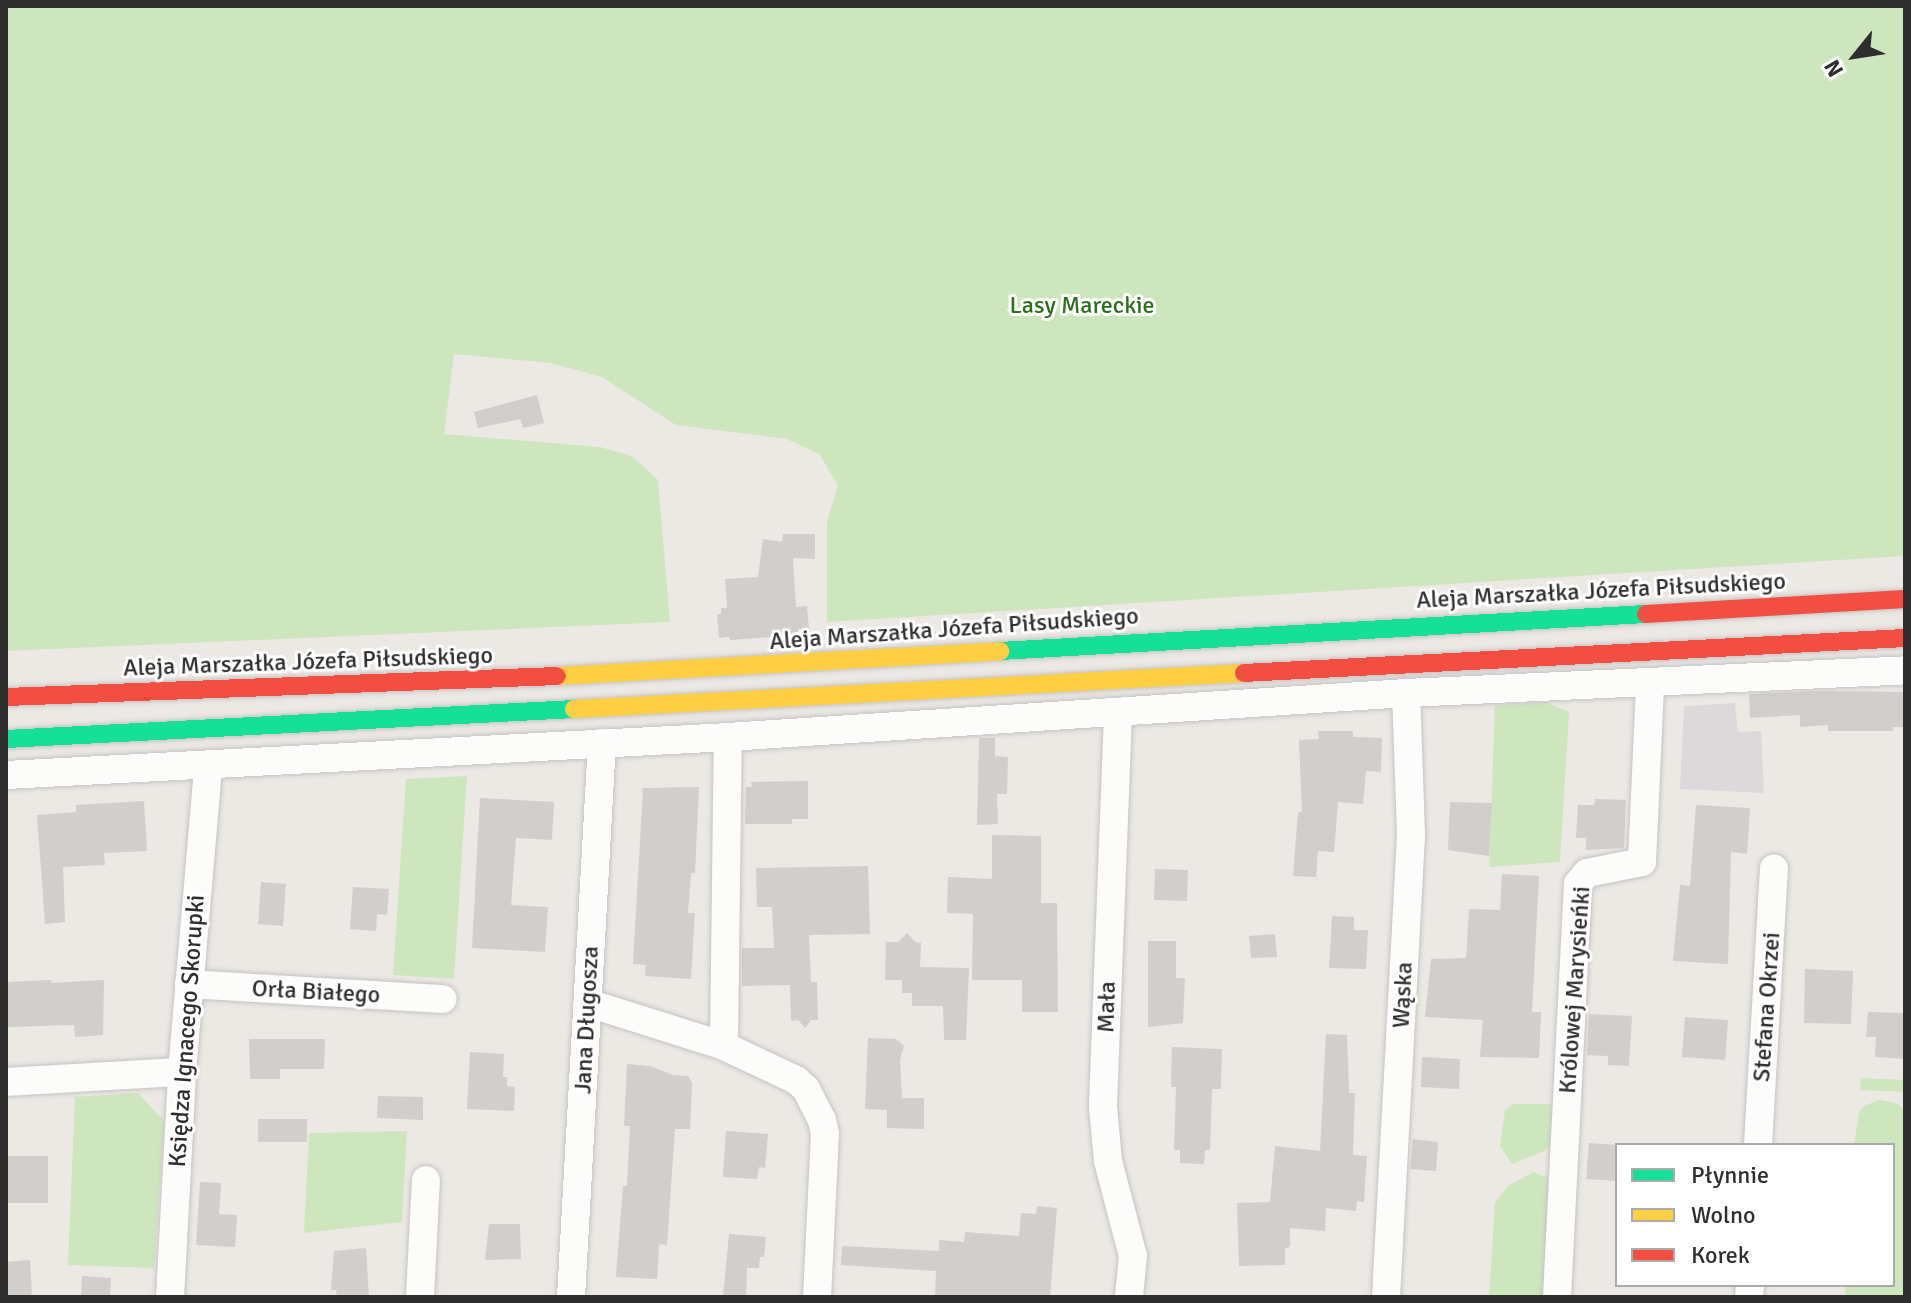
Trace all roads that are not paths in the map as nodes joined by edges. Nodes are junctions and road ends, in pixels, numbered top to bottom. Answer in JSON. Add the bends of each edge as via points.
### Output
{"nodes":[{"id":1,"x":1905,"y":599,"type":"edge"},
{"id":2,"x":1905,"y":638,"type":"edge"},
{"id":3,"x":1905,"y":670,"type":"edge"},
{"id":4,"x":1650,"y":683,"type":"junction"},
{"id":5,"x":1406,"y":693,"type":"junction"},
{"id":6,"x":6,"y":697,"type":"edge"},
{"id":7,"x":1118,"y":714,"type":"junction"},
{"id":8,"x":728,"y":737,"type":"junction"},
{"id":9,"x":6,"y":739,"type":"edge"},
{"id":10,"x":602,"y":743,"type":"junction"},
{"id":11,"x":208,"y":766,"type":"junction"},
{"id":12,"x":6,"y":775,"type":"edge"},
{"id":13,"x":1774,"y":868,"type":"dead end"},
{"id":14,"x":189,"y":984,"type":"junction"},
{"id":15,"x":443,"y":999,"type":"dead end"},
{"id":16,"x":588,"y":1003,"type":"junction"},
{"id":17,"x":724,"y":1046,"type":"junction"},
{"id":18,"x":182,"y":1072,"type":"junction"},
{"id":19,"x":6,"y":1082,"type":"edge"},
{"id":20,"x":1758,"y":1143,"type":"edge"},
{"id":21,"x":426,"y":1180,"type":"dead end"},
{"id":22,"x":170,"y":1297,"type":"edge"},
{"id":23,"x":420,"y":1297,"type":"edge"},
{"id":24,"x":571,"y":1297,"type":"edge"},
{"id":25,"x":817,"y":1297,"type":"edge"},
{"id":26,"x":1129,"y":1297,"type":"edge"},
{"id":27,"x":1386,"y":1297,"type":"edge"},
{"id":28,"x":1557,"y":1297,"type":"edge"}],
"edges":[{"from":1,"to":6,"type":"main road","name":"Aleja Marszałka Józefa Piłsudskiego","via":[[587,675]]},
{"from":2,"to":9,"type":"main road"},
{"from":3,"to":4,"type":"street"},
{"from":4,"to":5,"type":"street"},
{"from":4,"to":28,"type":"street","name":"Królowej Marysieńki","via":[[1642,862],[1587,873],[1578,884]]},
{"from":5,"to":7,"type":"street"},
{"from":5,"to":27,"type":"street","name":"Wąska","via":[[1411,834]]},
{"from":7,"to":8,"type":"street"},
{"from":7,"to":26,"type":"street","name":"Mała","via":[[1103,1107],[1108,1161],[1133,1256]]},
{"from":8,"to":10,"type":"street"},
{"from":8,"to":17,"type":"street"},
{"from":10,"to":11,"type":"street"},
{"from":10,"to":16,"type":"street","name":"Jana Długosza"},
{"from":11,"to":12,"type":"street"},
{"from":11,"to":14,"type":"street","name":"Księdza Ignacego Skorupki"},
{"from":13,"to":20,"type":"street","name":"Stefana Okrzei"},
{"from":14,"to":15,"type":"street","name":"Orła Białego"},
{"from":14,"to":18,"type":"street","name":"Księdza Ignacego Skorupki"},
{"from":16,"to":17,"type":"street"},
{"from":16,"to":24,"type":"street","name":"Jana Długosza"},
{"from":17,"to":25,"type":"street","via":[[796,1080],[822,1120]]},
{"from":18,"to":19,"type":"street"},
{"from":18,"to":22,"type":"street","name":"Księdza Ignacego Skorupki"},
{"from":21,"to":23,"type":"street"}]}
